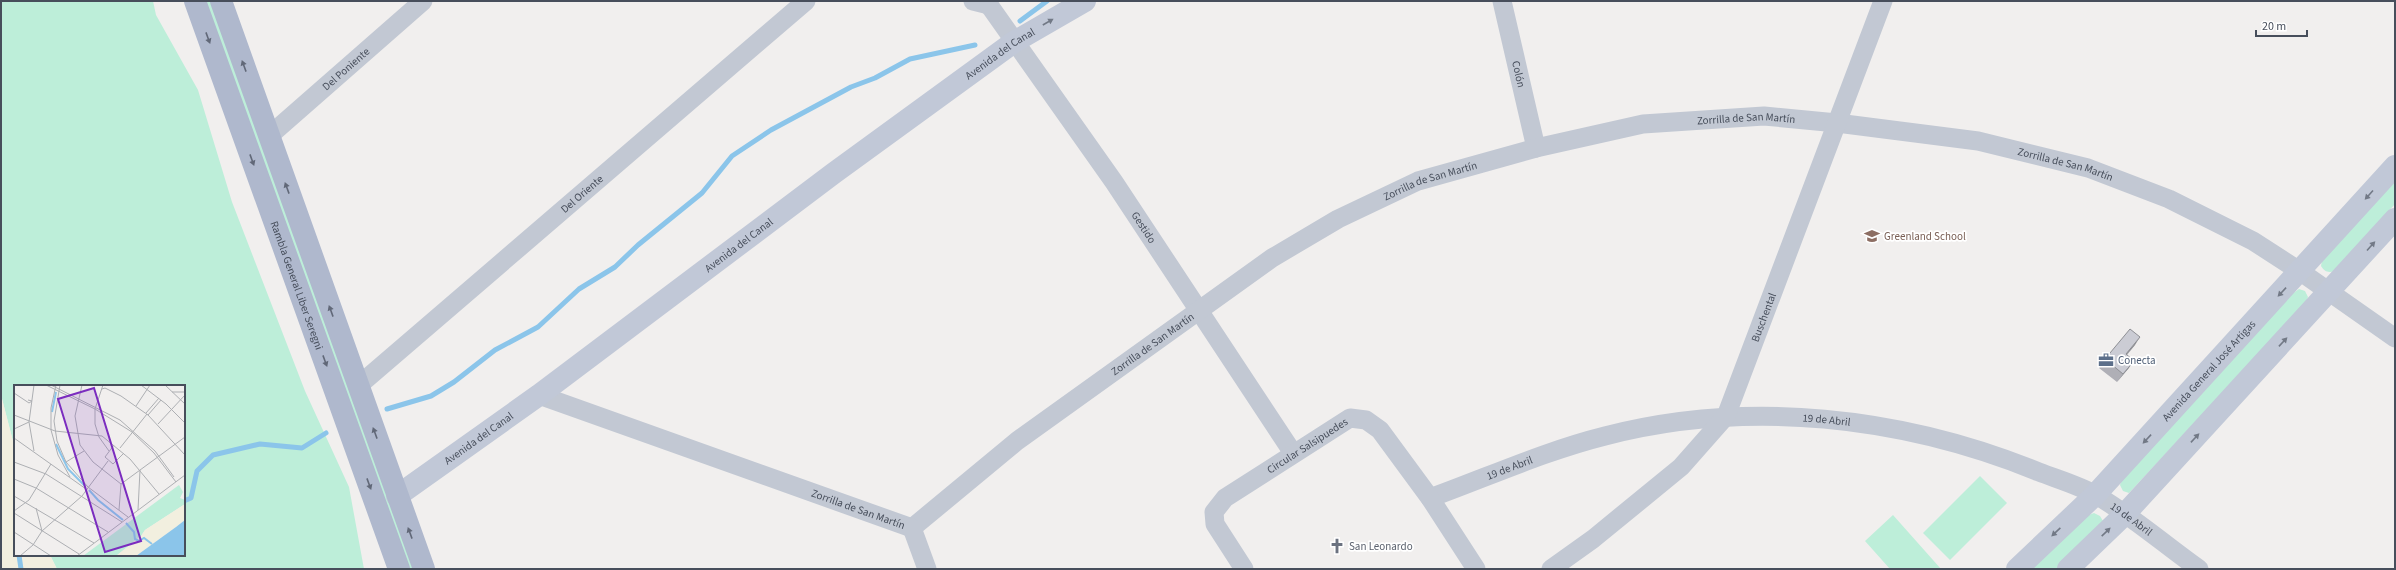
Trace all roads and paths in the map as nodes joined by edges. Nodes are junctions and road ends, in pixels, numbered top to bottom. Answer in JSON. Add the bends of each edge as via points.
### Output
{"nodes":[{"id":1,"x":195,"y":1,"type":"edge"},
{"id":2,"x":221,"y":1,"type":"edge"},
{"id":3,"x":423,"y":1,"type":"edge"},
{"id":4,"x":806,"y":1,"type":"edge"},
{"id":5,"x":1085,"y":1,"type":"edge"},
{"id":6,"x":1502,"y":1,"type":"edge"},
{"id":7,"x":1883,"y":1,"type":"edge"},
{"id":8,"x":986,"y":2,"type":"edge"},
{"id":9,"x":1014,"y":42,"type":"junction"},
{"id":10,"x":1837,"y":123,"type":"junction"},
{"id":11,"x":269,"y":136,"type":"junction"},
{"id":12,"x":1536,"y":148,"type":"junction"},
{"id":13,"x":2395,"y":166,"type":"edge"},
{"id":14,"x":2395,"y":219,"type":"edge"},
{"id":15,"x":2301,"y":272,"type":"junction"},
{"id":16,"x":2330,"y":292,"type":"junction"},
{"id":17,"x":1200,"y":309,"type":"junction"},
{"id":18,"x":2395,"y":338,"type":"edge"},
{"id":19,"x":358,"y":386,"type":"junction"},
{"id":20,"x":539,"y":395,"type":"junction"},
{"id":21,"x":1726,"y":416,"type":"junction"},
{"id":22,"x":1293,"y":453,"type":"junction"},
{"id":23,"x":2095,"y":495,"type":"junction"},
{"id":24,"x":397,"y":496,"type":"junction"},
{"id":25,"x":1430,"y":498,"type":"junction"},
{"id":26,"x":2124,"y":515,"type":"junction"},
{"id":27,"x":912,"y":528,"type":"junction"},
{"id":28,"x":399,"y":569,"type":"edge"},
{"id":29,"x":424,"y":569,"type":"edge"},
{"id":30,"x":927,"y":569,"type":"edge"},
{"id":31,"x":1244,"y":569,"type":"edge"},
{"id":32,"x":1476,"y":569,"type":"edge"},
{"id":33,"x":1551,"y":569,"type":"edge"},
{"id":34,"x":2017,"y":569,"type":"edge"},
{"id":35,"x":2068,"y":569,"type":"edge"},
{"id":36,"x":2199,"y":569,"type":"edge"}],
"edges":[{"from":1,"to":28,"type":"main road","name":"Rambla General Liber Seregni","one_way":true},
{"from":11,"to":2,"type":"main road","name":"Rambla General Liber Seregni","one_way":true},
{"from":3,"to":11,"type":"street","name":"Del Poniente"},
{"from":4,"to":19,"type":"street","name":"Del Oriente"},
{"from":9,"to":5,"type":"street","name":"Avenida del Canal","one_way":true},
{"from":6,"to":12,"type":"street","name":"Colón"},
{"from":7,"to":10,"type":"street","name":"Buschental"},
{"from":8,"to":9,"type":"street","name":"Gestido"},
{"from":9,"to":17,"type":"street","name":"Gestido","via":[[1114,182]]},
{"from":9,"to":20,"type":"street","name":"Avenida del Canal","via":[[834,173]]},
{"from":10,"to":12,"type":"street","name":"Zorrilla de San Martín","via":[[1764,116],[1643,124]]},
{"from":10,"to":15,"type":"street","name":"Zorrilla de San Martín","via":[[1978,141],[2088,168],[2169,199],[2253,242]]},
{"from":10,"to":21,"type":"street","name":"Buschental"},
{"from":19,"to":11,"type":"main road","name":"Rambla General Liber Seregni","one_way":true},
{"from":12,"to":17,"type":"street","name":"Zorrilla de San Martín","via":[[1418,181],[1338,219],[1272,258]]},
{"from":13,"to":15,"type":"street","name":"Avenida General José Artigas","one_way":true},
{"from":16,"to":14,"type":"street","one_way":true},
{"from":15,"to":16,"type":"street","name":"Zorrilla de San Martín"},
{"from":15,"to":23,"type":"street","name":"Avenida General José Artigas","one_way":true},
{"from":16,"to":18,"type":"street","name":"Zorrilla de San Martín"},
{"from":26,"to":16,"type":"street","one_way":true},
{"from":17,"to":22,"type":"street","name":"Gestido"},
{"from":17,"to":27,"type":"street","name":"Zorrilla de San Martín","via":[[1017,440]]},
{"from":24,"to":19,"type":"main road","name":"Rambla General Liber Seregni","one_way":true},
{"from":20,"to":24,"type":"street","name":"Avenida del Canal"},
{"from":20,"to":27,"type":"street","name":"Zorrilla de San Martín"},
{"from":21,"to":23,"type":"street","name":"19 de Abril","via":[[1806,417],[1880,425],[1939,438],[2001,456]]},
{"from":21,"to":25,"type":"street","name":"19 de Abril","via":[[1606,436],[1580,443]]},
{"from":21,"to":33,"type":"street","name":"Buschental","via":[[1681,467],[1593,539]]},
{"from":22,"to":25,"type":"street","name":"Circular Salsipuedes","via":[[1350,418],[1366,420],[1380,430]]},
{"from":22,"to":31,"type":"street","name":"Circular Salsipuedes","via":[[1225,498],[1214,512],[1215,524]]},
{"from":23,"to":26,"type":"street","name":"19 de Abril"},
{"from":23,"to":34,"type":"street","name":"Avenida General José Artigas","one_way":true},
{"from":29,"to":24,"type":"main road","name":"Rambla General Liber Seregni","one_way":true},
{"from":25,"to":32,"type":"street","name":"Circular Salsipuedes"},
{"from":35,"to":26,"type":"street","one_way":true},
{"from":26,"to":36,"type":"street","name":"19 de Abril"},
{"from":27,"to":30,"type":"street"}]}
